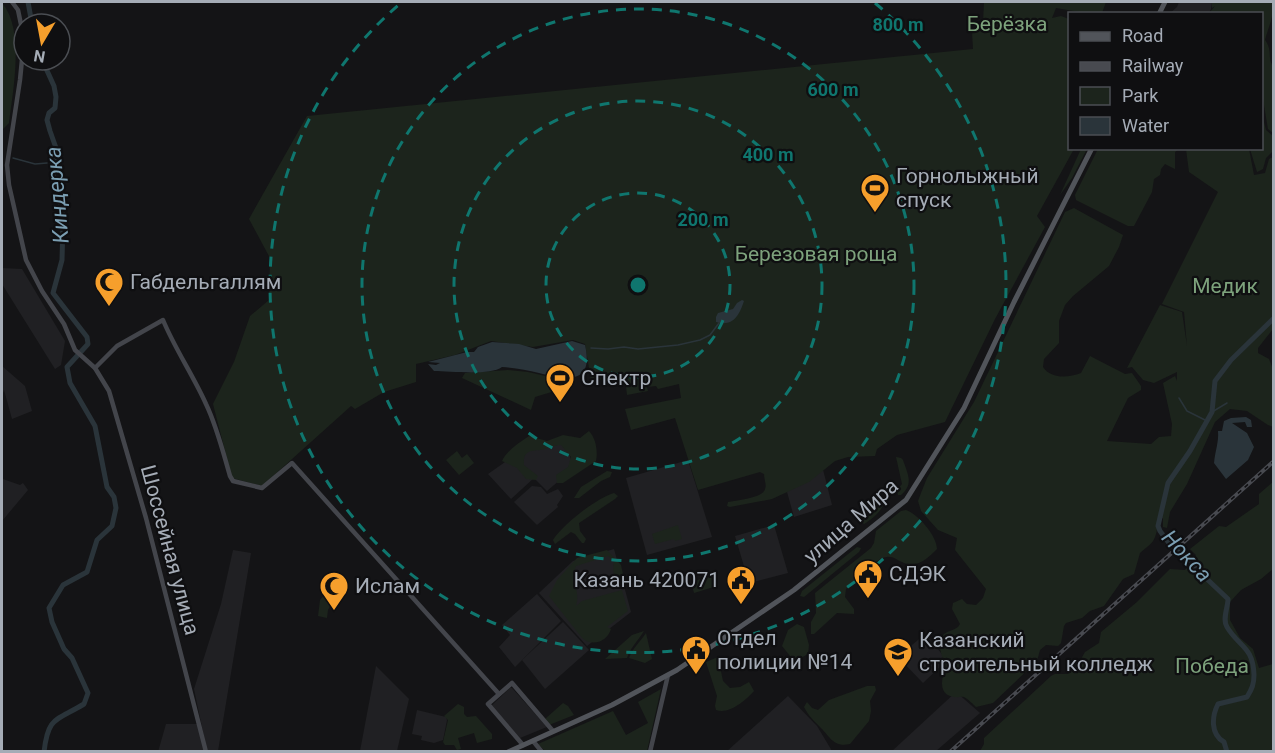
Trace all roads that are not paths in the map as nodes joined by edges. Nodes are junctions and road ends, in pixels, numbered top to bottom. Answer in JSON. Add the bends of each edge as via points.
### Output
{"nodes":[{"id":1,"x":12,"y":2,"type":"edge"},
{"id":2,"x":1091,"y":150,"type":"edge"},
{"id":3,"x":95,"y":368,"type":"junction"},
{"id":4,"x":668,"y":675,"type":"junction"},
{"id":5,"x":499,"y":694,"type":"junction"},
{"id":6,"x":553,"y":731,"type":"junction"},
{"id":7,"x":533,"y":741,"type":"junction"},
{"id":8,"x":523,"y":745,"type":"junction"},
{"id":9,"x":206,"y":752,"type":"edge"},
{"id":10,"x":508,"y":752,"type":"edge"},
{"id":11,"x":542,"y":752,"type":"edge"},
{"id":12,"x":650,"y":752,"type":"edge"}],
"edges":[{"from":1,"to":3,"type":"street","name":"Шоссейная улица","via":[[18,10],[24,39],[8,165],[9,185],[28,265],[75,350]]},
{"from":2,"to":4,"type":"main road","name":"улица Мира","via":[[964,408],[906,500],[794,590]]},
{"from":3,"to":5,"type":"street","via":[[117,346],[163,320],[207,405],[233,481],[262,488],[292,463]]},
{"from":3,"to":9,"type":"street","name":"Шоссейная улица","via":[[109,391],[126,447]]},
{"from":4,"to":6,"type":"main road","name":"улица Мира"},
{"from":4,"to":12,"type":"street"},
{"from":5,"to":6,"type":"street","via":[[512,683]]},
{"from":5,"to":8,"type":"street","via":[[488,704]]},
{"from":6,"to":7,"type":"main road","name":"улица Мира"},
{"from":7,"to":8,"type":"main road","name":"улица Мира"},
{"from":7,"to":11,"type":"street"},
{"from":8,"to":10,"type":"main road","name":"улица Мира"}]}
